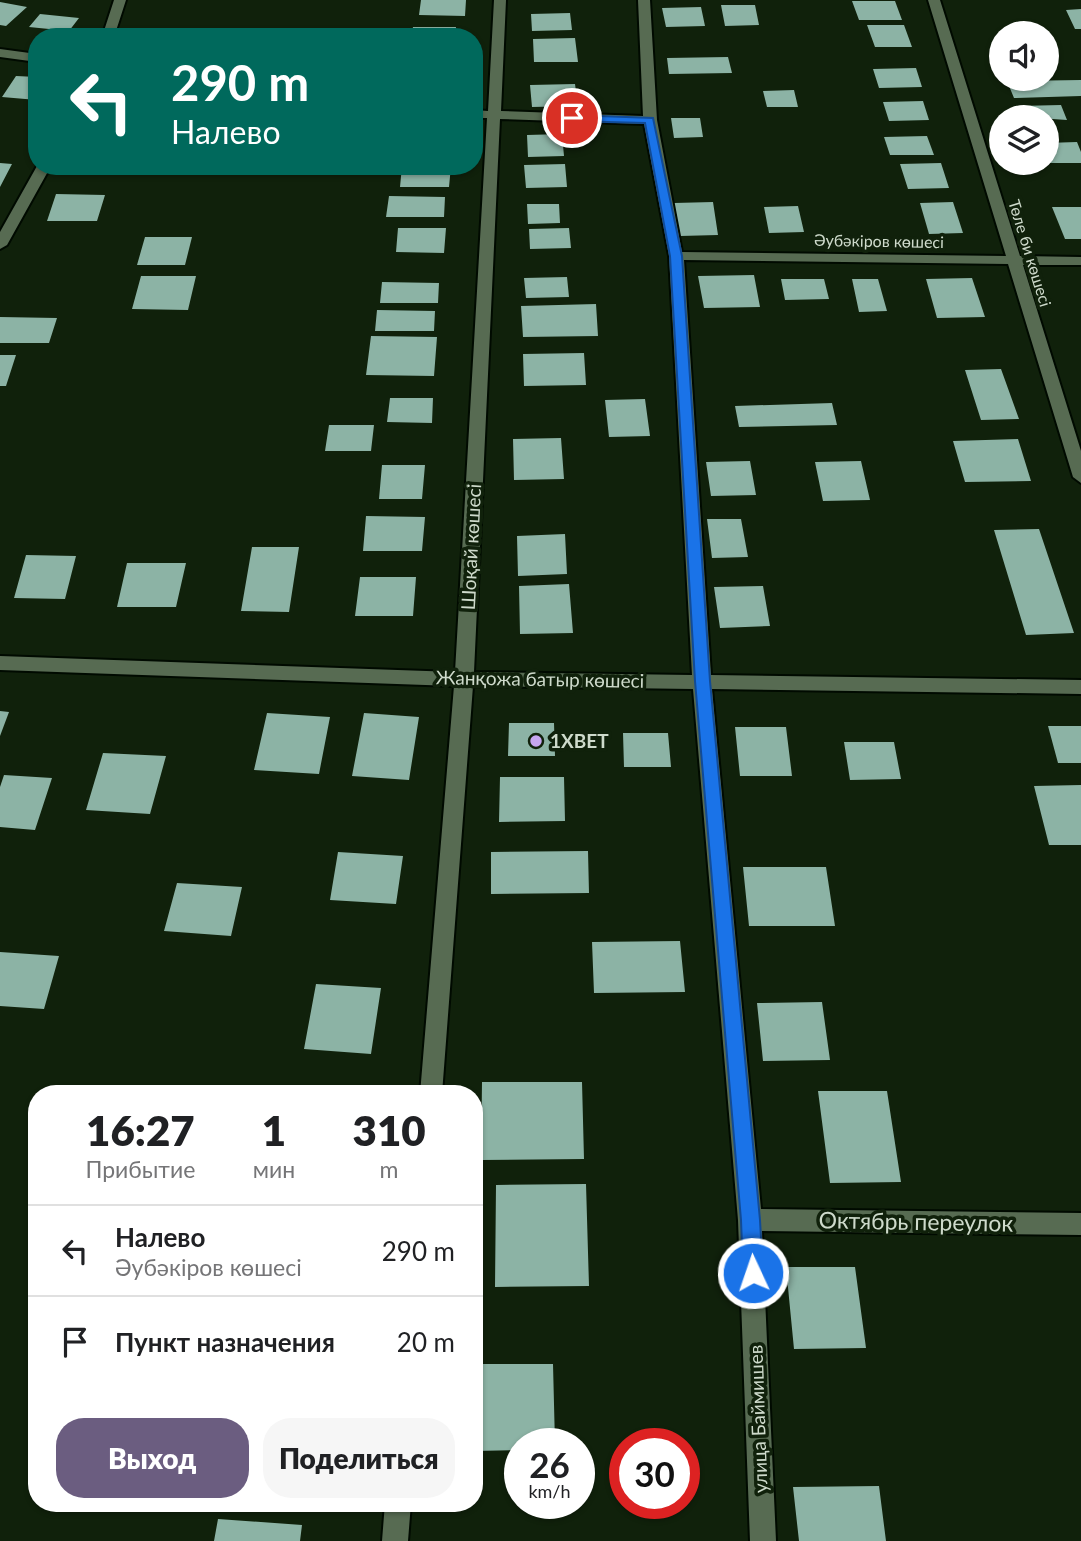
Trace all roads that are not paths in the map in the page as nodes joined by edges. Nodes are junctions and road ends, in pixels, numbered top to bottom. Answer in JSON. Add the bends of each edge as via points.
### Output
{"nodes":[{"id":1,"x":120,"y":0,"type":"edge"},
{"id":2,"x":500,"y":0,"type":"edge"},
{"id":3,"x":644,"y":0,"type":"edge"},
{"id":4,"x":934,"y":0,"type":"edge"},
{"id":5,"x":111,"y":28,"type":"edge"},
{"id":6,"x":0,"y":53,"type":"edge"},
{"id":7,"x":28,"y":57,"type":"edge"},
{"id":8,"x":483,"y":115,"type":"edge"},
{"id":9,"x":494,"y":117,"type":"junction"},
{"id":10,"x":650,"y":120,"type":"junction"},
{"id":11,"x":39,"y":175,"type":"edge"},
{"id":12,"x":0,"y":245,"type":"edge"},
{"id":13,"x":676,"y":256,"type":"junction"},
{"id":14,"x":1014,"y":260,"type":"junction"},
{"id":15,"x":1081,"y":261,"type":"edge"},
{"id":16,"x":1081,"y":477,"type":"edge"},
{"id":17,"x":0,"y":663,"type":"edge"},
{"id":18,"x":464,"y":679,"type":"junction"},
{"id":19,"x":702,"y":681,"type":"junction"},
{"id":20,"x":1081,"y":687,"type":"edge"},
{"id":21,"x":432,"y":1085,"type":"edge"},
{"id":22,"x":750,"y":1220,"type":"junction"},
{"id":23,"x":1081,"y":1224,"type":"edge"},
{"id":24,"x":398,"y":1512,"type":"edge"},
{"id":25,"x":396,"y":1541,"type":"edge"},
{"id":26,"x":763,"y":1541,"type":"edge"}],
"edges":[{"from":1,"to":5,"type":"street"},
{"from":2,"to":9,"type":"street","name":"Шоқай көшесі"},
{"from":3,"to":10,"type":"street","name":"улица Баймишев"},
{"from":4,"to":14,"type":"street","name":"Төле би көшесі"},
{"from":6,"to":7,"type":"street"},
{"from":8,"to":9,"type":"street"},
{"from":9,"to":10,"type":"street"},
{"from":9,"to":18,"type":"street","name":"Шоқай көшесі"},
{"from":10,"to":13,"type":"street","name":"улица Баймишев"},
{"from":11,"to":12,"type":"street"},
{"from":13,"to":14,"type":"street","name":"Әубәкіров көшесі"},
{"from":13,"to":19,"type":"street","name":"улица Баймишев"},
{"from":14,"to":15,"type":"street","name":"Әубәкіров көшесі"},
{"from":14,"to":16,"type":"street","name":"Төле би көшесі"},
{"from":17,"to":18,"type":"street","name":"Жанқожа батыр көшесі"},
{"from":18,"to":19,"type":"street","name":"Жанқожа батыр көшесі"},
{"from":18,"to":21,"type":"street","name":"Шоқай көшесі"},
{"from":19,"to":20,"type":"street","name":"Жанқожа батыр көшесі"},
{"from":19,"to":22,"type":"street","name":"улица Баймишев"},
{"from":22,"to":23,"type":"street","name":"Октябрь переулок"},
{"from":22,"to":26,"type":"street","name":"улица Баймишев"},
{"from":24,"to":25,"type":"street"}]}
